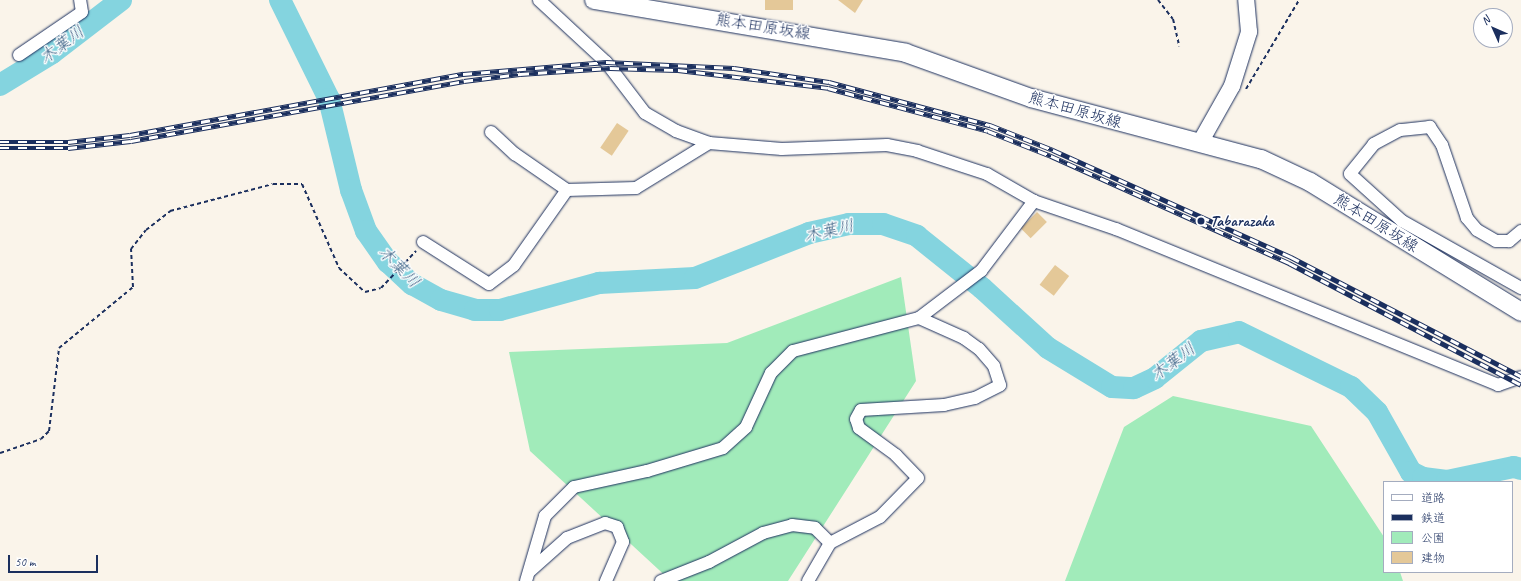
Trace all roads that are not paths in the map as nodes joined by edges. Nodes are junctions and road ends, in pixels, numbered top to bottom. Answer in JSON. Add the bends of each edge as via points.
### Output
{"nodes":[{"id":1,"x":80,"y":0,"type":"edge"},
{"id":2,"x":539,"y":0,"type":"edge"},
{"id":3,"x":594,"y":0,"type":"edge"},
{"id":4,"x":1246,"y":0,"type":"edge"},
{"id":5,"x":19,"y":55,"type":"dead end"},
{"id":6,"x":490,"y":132,"type":"dead end"},
{"id":7,"x":1201,"y":141,"type":"junction"},
{"id":8,"x":709,"y":143,"type":"junction"},
{"id":9,"x":567,"y":190,"type":"junction"},
{"id":10,"x":1034,"y":201,"type":"junction"},
{"id":11,"x":1521,"y":231,"type":"edge"},
{"id":12,"x":423,"y":242,"type":"road end"},
{"id":13,"x":1521,"y":288,"type":"edge"},
{"id":14,"x":1521,"y":312,"type":"edge"},
{"id":15,"x":919,"y":318,"type":"junction"},
{"id":16,"x":1521,"y":377,"type":"edge"},
{"id":17,"x":830,"y":543,"type":"junction"},
{"id":18,"x":528,"y":576,"type":"edge"},
{"id":19,"x":606,"y":581,"type":"edge"},
{"id":20,"x":660,"y":581,"type":"edge"},
{"id":21,"x":808,"y":581,"type":"edge"}],
"edges":[{"from":1,"to":5,"type":"street","via":[[82,12]]},
{"from":2,"to":8,"type":"street","via":[[606,62],[645,113],[676,131]]},
{"from":3,"to":7,"type":"main road","name":"熊本田原坂線","via":[[906,53],[1031,98],[1111,122]]},
{"from":4,"to":7,"type":"street","via":[[1249,32],[1232,86]]},
{"from":6,"to":9,"type":"street","via":[[514,154]]},
{"from":7,"to":14,"type":"main road","name":"熊本田原坂線","via":[[1260,159],[1310,182]]},
{"from":8,"to":9,"type":"street","via":[[636,188]]},
{"from":8,"to":10,"type":"street","via":[[782,149],[895,147],[987,174]]},
{"from":9,"to":12,"type":"street","via":[[514,265],[489,284]]},
{"from":10,"to":15,"type":"street","via":[[981,271]]},
{"from":10,"to":16,"type":"street","via":[[1116,229],[1498,385]]},
{"from":11,"to":13,"type":"street","via":[[1509,241],[1496,241],[1477,230],[1467,218],[1442,145],[1430,128],[1400,130],[1374,144],[1350,174],[1402,221]]},
{"from":15,"to":17,"type":"street","via":[[964,338],[979,349],[994,366],[1000,385],[975,398],[944,405],[861,410],[856,419],[859,428],[896,455],[918,478],[880,516]]},
{"from":15,"to":18,"type":"street","via":[[793,351],[771,373],[746,427],[724,448],[647,471],[574,487],[544,516]]},
{"from":17,"to":20,"type":"street","via":[[815,528],[792,525],[763,533],[709,562]]},
{"from":17,"to":21,"type":"street"},
{"from":18,"to":19,"type":"street","via":[[567,538],[605,523],[617,527],[623,542]]}]}
